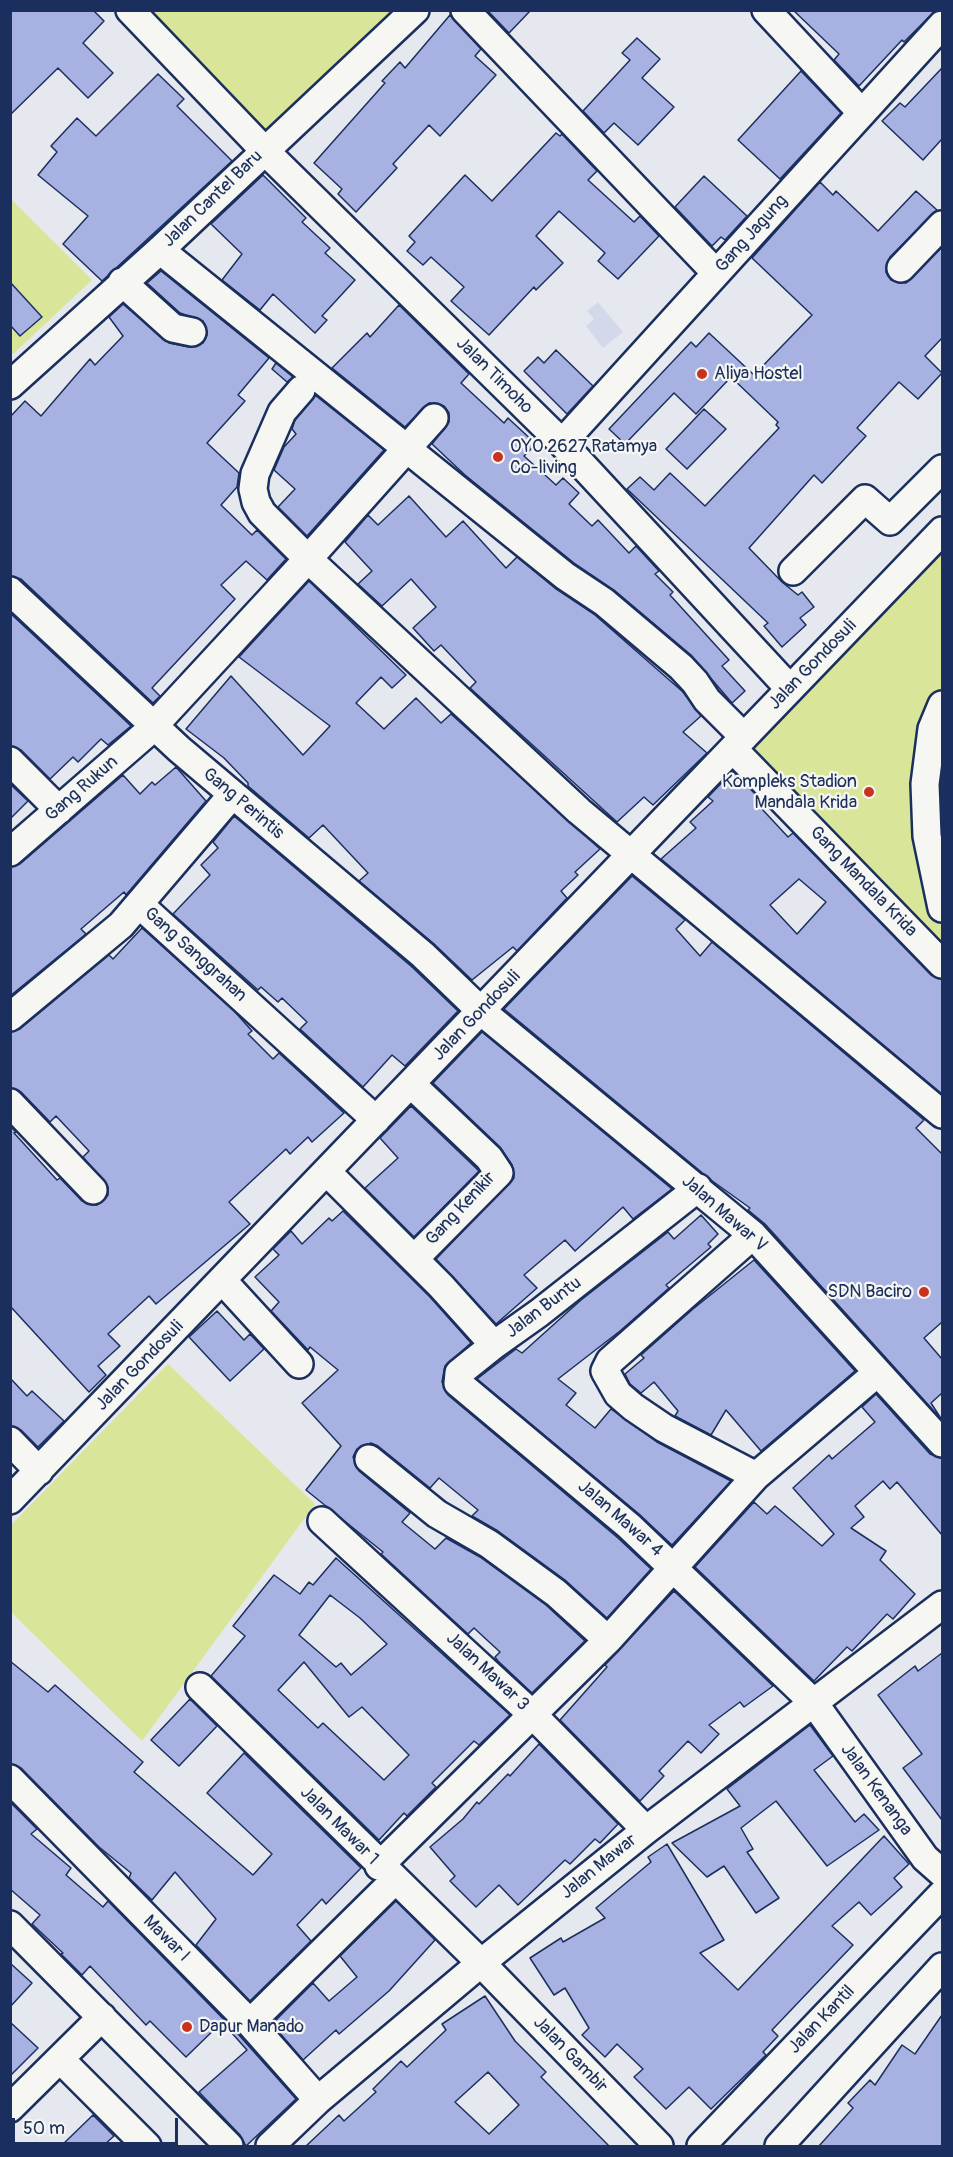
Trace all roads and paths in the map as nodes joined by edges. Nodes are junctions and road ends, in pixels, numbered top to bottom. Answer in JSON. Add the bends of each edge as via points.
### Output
{"nodes":[{"id":1,"x":130,"y":10,"type":"edge"},
{"id":2,"x":415,"y":10,"type":"edge"},
{"id":3,"x":465,"y":10,"type":"edge"},
{"id":4,"x":766,"y":10,"type":"edge"},
{"id":5,"x":942,"y":25,"type":"edge"},
{"id":6,"x":862,"y":113,"type":"junction"},
{"id":7,"x":264,"y":150,"type":"junction"},
{"id":8,"x":942,"y":225,"type":"edge"},
{"id":9,"x":160,"y":250,"type":"junction"},
{"id":10,"x":901,"y":268,"type":"dead end"},
{"id":11,"x":716,"y":273,"type":"junction"},
{"id":12,"x":123,"y":282,"type":"junction"},
{"id":13,"x":192,"y":332,"type":"dead end"},
{"id":14,"x":10,"y":385,"type":"edge"},
{"id":15,"x":301,"y":390,"type":"dead end"},
{"id":16,"x":434,"y":418,"type":"dead end"},
{"id":17,"x":562,"y":442,"type":"junction"},
{"id":18,"x":407,"y":448,"type":"junction"},
{"id":19,"x":942,"y":469,"type":"edge"},
{"id":20,"x":942,"y":531,"type":"edge"},
{"id":21,"x":308,"y":559,"type":"junction"},
{"id":22,"x":793,"y":571,"type":"dead end"},
{"id":23,"x":10,"y":591,"type":"edge"},
{"id":24,"x":790,"y":689,"type":"junction"},
{"id":25,"x":942,"y":705,"type":"edge"},
{"id":26,"x":154,"y":727,"type":"junction"},
{"id":27,"x":739,"y":743,"type":"junction"},
{"id":28,"x":10,"y":761,"type":"edge"},
{"id":29,"x":232,"y":795,"type":"junction"},
{"id":30,"x":59,"y":810,"type":"junction"},
{"id":31,"x":10,"y":852,"type":"edge"},
{"id":32,"x":631,"y":855,"type":"junction"},
{"id":33,"x":140,"y":905,"type":"junction"},
{"id":34,"x":942,"y":908,"type":"edge"},
{"id":35,"x":942,"y":964,"type":"edge"},
{"id":36,"x":482,"y":1011,"type":"junction"},
{"id":37,"x":10,"y":1017,"type":"edge"},
{"id":38,"x":411,"y":1083,"type":"junction"},
{"id":39,"x":10,"y":1103,"type":"edge"},
{"id":40,"x":942,"y":1114,"type":"edge"},
{"id":41,"x":376,"y":1120,"type":"junction"},
{"id":42,"x":327,"y":1172,"type":"junction"},
{"id":43,"x":698,"y":1188,"type":"junction"},
{"id":44,"x":93,"y":1190,"type":"dead end"},
{"id":45,"x":753,"y":1235,"type":"junction"},
{"id":46,"x":414,"y":1259,"type":"junction"},
{"id":47,"x":222,"y":1280,"type":"junction"},
{"id":48,"x":494,"y":1345,"type":"junction"},
{"id":49,"x":299,"y":1364,"type":"dead end"},
{"id":50,"x":877,"y":1373,"type":"junction"},
{"id":51,"x":10,"y":1441,"type":"edge"},
{"id":52,"x":942,"y":1443,"type":"edge"},
{"id":53,"x":369,"y":1459,"type":"dead end"},
{"id":54,"x":39,"y":1471,"type":"junction"},
{"id":55,"x":756,"y":1476,"type":"junction"},
{"id":56,"x":10,"y":1500,"type":"edge"},
{"id":57,"x":322,"y":1521,"type":"dead end"},
{"id":58,"x":675,"y":1567,"type":"junction"},
{"id":59,"x":942,"y":1605,"type":"edge"},
{"id":60,"x":608,"y":1640,"type":"junction"},
{"id":61,"x":200,"y":1687,"type":"dead end"},
{"id":62,"x":814,"y":1703,"type":"junction"},
{"id":63,"x":533,"y":1716,"type":"junction"},
{"id":64,"x":10,"y":1779,"type":"edge"},
{"id":65,"x":646,"y":1830,"type":"junction"},
{"id":66,"x":387,"y":1873,"type":"junction"},
{"id":67,"x":942,"y":1873,"type":"edge"},
{"id":68,"x":942,"y":1894,"type":"edge"},
{"id":69,"x":10,"y":1925,"type":"edge"},
{"id":70,"x":481,"y":1963,"type":"junction"},
{"id":71,"x":942,"y":1967,"type":"edge"},
{"id":72,"x":102,"y":2017,"type":"junction"},
{"id":73,"x":250,"y":2023,"type":"junction"},
{"id":74,"x":60,"y":2059,"type":"junction"},
{"id":75,"x":318,"y":2100,"type":"junction"},
{"id":76,"x":10,"y":2108,"type":"edge"},
{"id":77,"x":147,"y":2146,"type":"edge"},
{"id":78,"x":229,"y":2146,"type":"edge"},
{"id":79,"x":270,"y":2146,"type":"edge"},
{"id":80,"x":659,"y":2146,"type":"edge"},
{"id":81,"x":701,"y":2146,"type":"edge"},
{"id":82,"x":779,"y":2146,"type":"edge"}],
"edges":[{"from":1,"to":7,"type":"street","name":"Jalan Timoho"},
{"from":2,"to":7,"type":"street","name":"Jalan Cantel Baru"},
{"from":3,"to":11,"type":"street"},
{"from":4,"to":6,"type":"street"},
{"from":5,"to":6,"type":"street","name":"Gang Jagung"},
{"from":6,"to":11,"type":"street","name":"Gang Jagung"},
{"from":7,"to":9,"type":"street","name":"Jalan Cantel Baru"},
{"from":7,"to":17,"type":"street","name":"Jalan Timoho"},
{"from":8,"to":10,"type":"street"},
{"from":9,"to":12,"type":"street","name":"Jalan Cantel Baru"},
{"from":9,"to":18,"type":"street","name":"Gang Mandala Krida"},
{"from":11,"to":17,"type":"street","name":"Gang Jagung"},
{"from":12,"to":13,"type":"street","via":[[173,328]]},
{"from":12,"to":14,"type":"street","name":"Jalan Cantel Baru"},
{"from":15,"to":21,"type":"street","via":[[282,412],[255,474],[253,489],[262,513]]},
{"from":16,"to":18,"type":"street","name":"Gang Rukun"},
{"from":17,"to":24,"type":"street","name":"Jalan Timoho"},
{"from":18,"to":21,"type":"street","name":"Gang Rukun"},
{"from":18,"to":27,"type":"street","name":"Gang Mandala Krida","via":[[681,667]]},
{"from":19,"to":22,"type":"street","via":[[890,521],[865,499]]},
{"from":20,"to":24,"type":"street","name":"Jalan Gondosuli"},
{"from":21,"to":26,"type":"street","name":"Gang Rukun"},
{"from":21,"to":32,"type":"street","via":[[512,751]]},
{"from":23,"to":26,"type":"street","name":"Gang Perintis"},
{"from":24,"to":27,"type":"street","name":"Jalan Gondosuli"},
{"from":25,"to":34,"type":"street","via":[[932,729],[925,784],[927,836]]},
{"from":26,"to":29,"type":"street","name":"Gang Perintis"},
{"from":26,"to":30,"type":"street","name":"Gang Rukun"},
{"from":27,"to":32,"type":"street","name":"Jalan Gondosuli"},
{"from":27,"to":35,"type":"street","name":"Gang Mandala Krida"},
{"from":28,"to":30,"type":"street"},
{"from":29,"to":33,"type":"street"},
{"from":29,"to":36,"type":"street","name":"Gang Perintis","via":[[423,955]]},
{"from":30,"to":31,"type":"street","name":"Gang Rukun"},
{"from":32,"to":36,"type":"street","name":"Jalan Gondosuli"},
{"from":32,"to":40,"type":"street"},
{"from":33,"to":37,"type":"street","name":"Gang Sanggrahan"},
{"from":33,"to":41,"type":"street","name":"Gang Sanggrahan"},
{"from":36,"to":38,"type":"street","name":"Jalan Gondosuli"},
{"from":36,"to":43,"type":"street","name":"Jalan Mawar V","via":[[670,1169]]},
{"from":38,"to":41,"type":"street","name":"Jalan Gondosuli"},
{"from":38,"to":46,"type":"street","name":"Gang Kenikir","via":[[489,1158],[499,1173]]},
{"from":39,"to":44,"type":"street"},
{"from":41,"to":42,"type":"street","name":"Jalan Gondosuli"},
{"from":42,"to":46,"type":"street","name":"Jalan Buntu"},
{"from":42,"to":47,"type":"street","name":"Jalan Gondosuli"},
{"from":43,"to":45,"type":"street","name":"Jalan Mawar V"},
{"from":43,"to":48,"type":"street","name":"Jalan Buntu"},
{"from":45,"to":50,"type":"street","name":"Jalan Mawar V"},
{"from":45,"to":55,"type":"street","via":[[610,1361],[605,1371],[618,1394],[633,1407],[664,1428]]},
{"from":46,"to":48,"type":"street","name":"Jalan Buntu"},
{"from":47,"to":49,"type":"street"},
{"from":47,"to":54,"type":"street","name":"Jalan Gondosuli"},
{"from":48,"to":58,"type":"street","name":"Jalan Mawar 4","via":[[459,1373],[458,1383]]},
{"from":50,"to":52,"type":"street","name":"Jalan Mawar V"},
{"from":50,"to":55,"type":"street"},
{"from":51,"to":54,"type":"street"},
{"from":53,"to":60,"type":"street","via":[[437,1514],[489,1544],[556,1593]]},
{"from":54,"to":56,"type":"street","name":"Jalan Gondosuli"},
{"from":55,"to":58,"type":"street"},
{"from":57,"to":63,"type":"street","name":"Jalan Mawar 3"},
{"from":58,"to":60,"type":"street"},
{"from":58,"to":62,"type":"street","name":"Jalan Mawar 4"},
{"from":59,"to":62,"type":"street","name":"Jalan Mawar"},
{"from":60,"to":63,"type":"street"},
{"from":61,"to":66,"type":"street","name":"Jalan Mawar 1"},
{"from":62,"to":65,"type":"street","name":"Jalan Mawar"},
{"from":62,"to":67,"type":"street","name":"Jalan Kenanga","via":[[925,1858]]},
{"from":63,"to":65,"type":"street","name":"Jalan Mawar 3"},
{"from":63,"to":66,"type":"street"},
{"from":64,"to":73,"type":"street","name":"Mawar I"},
{"from":65,"to":70,"type":"street","name":"Jalan Mawar"},
{"from":66,"to":70,"type":"street","name":"Jalan Mawar 1"},
{"from":66,"to":73,"type":"street"},
{"from":68,"to":81,"type":"street","name":"Jalan Kantil"},
{"from":69,"to":72,"type":"street"},
{"from":70,"to":75,"type":"street","name":"Jalan Mawar"},
{"from":70,"to":80,"type":"street","name":"Jalan Gambir"},
{"from":71,"to":82,"type":"street"},
{"from":72,"to":74,"type":"street"},
{"from":72,"to":78,"type":"street"},
{"from":73,"to":75,"type":"street","name":"Mawar I"},
{"from":74,"to":76,"type":"street"},
{"from":74,"to":77,"type":"street"},
{"from":75,"to":79,"type":"street","name":"Jalan Mawar"}]}
